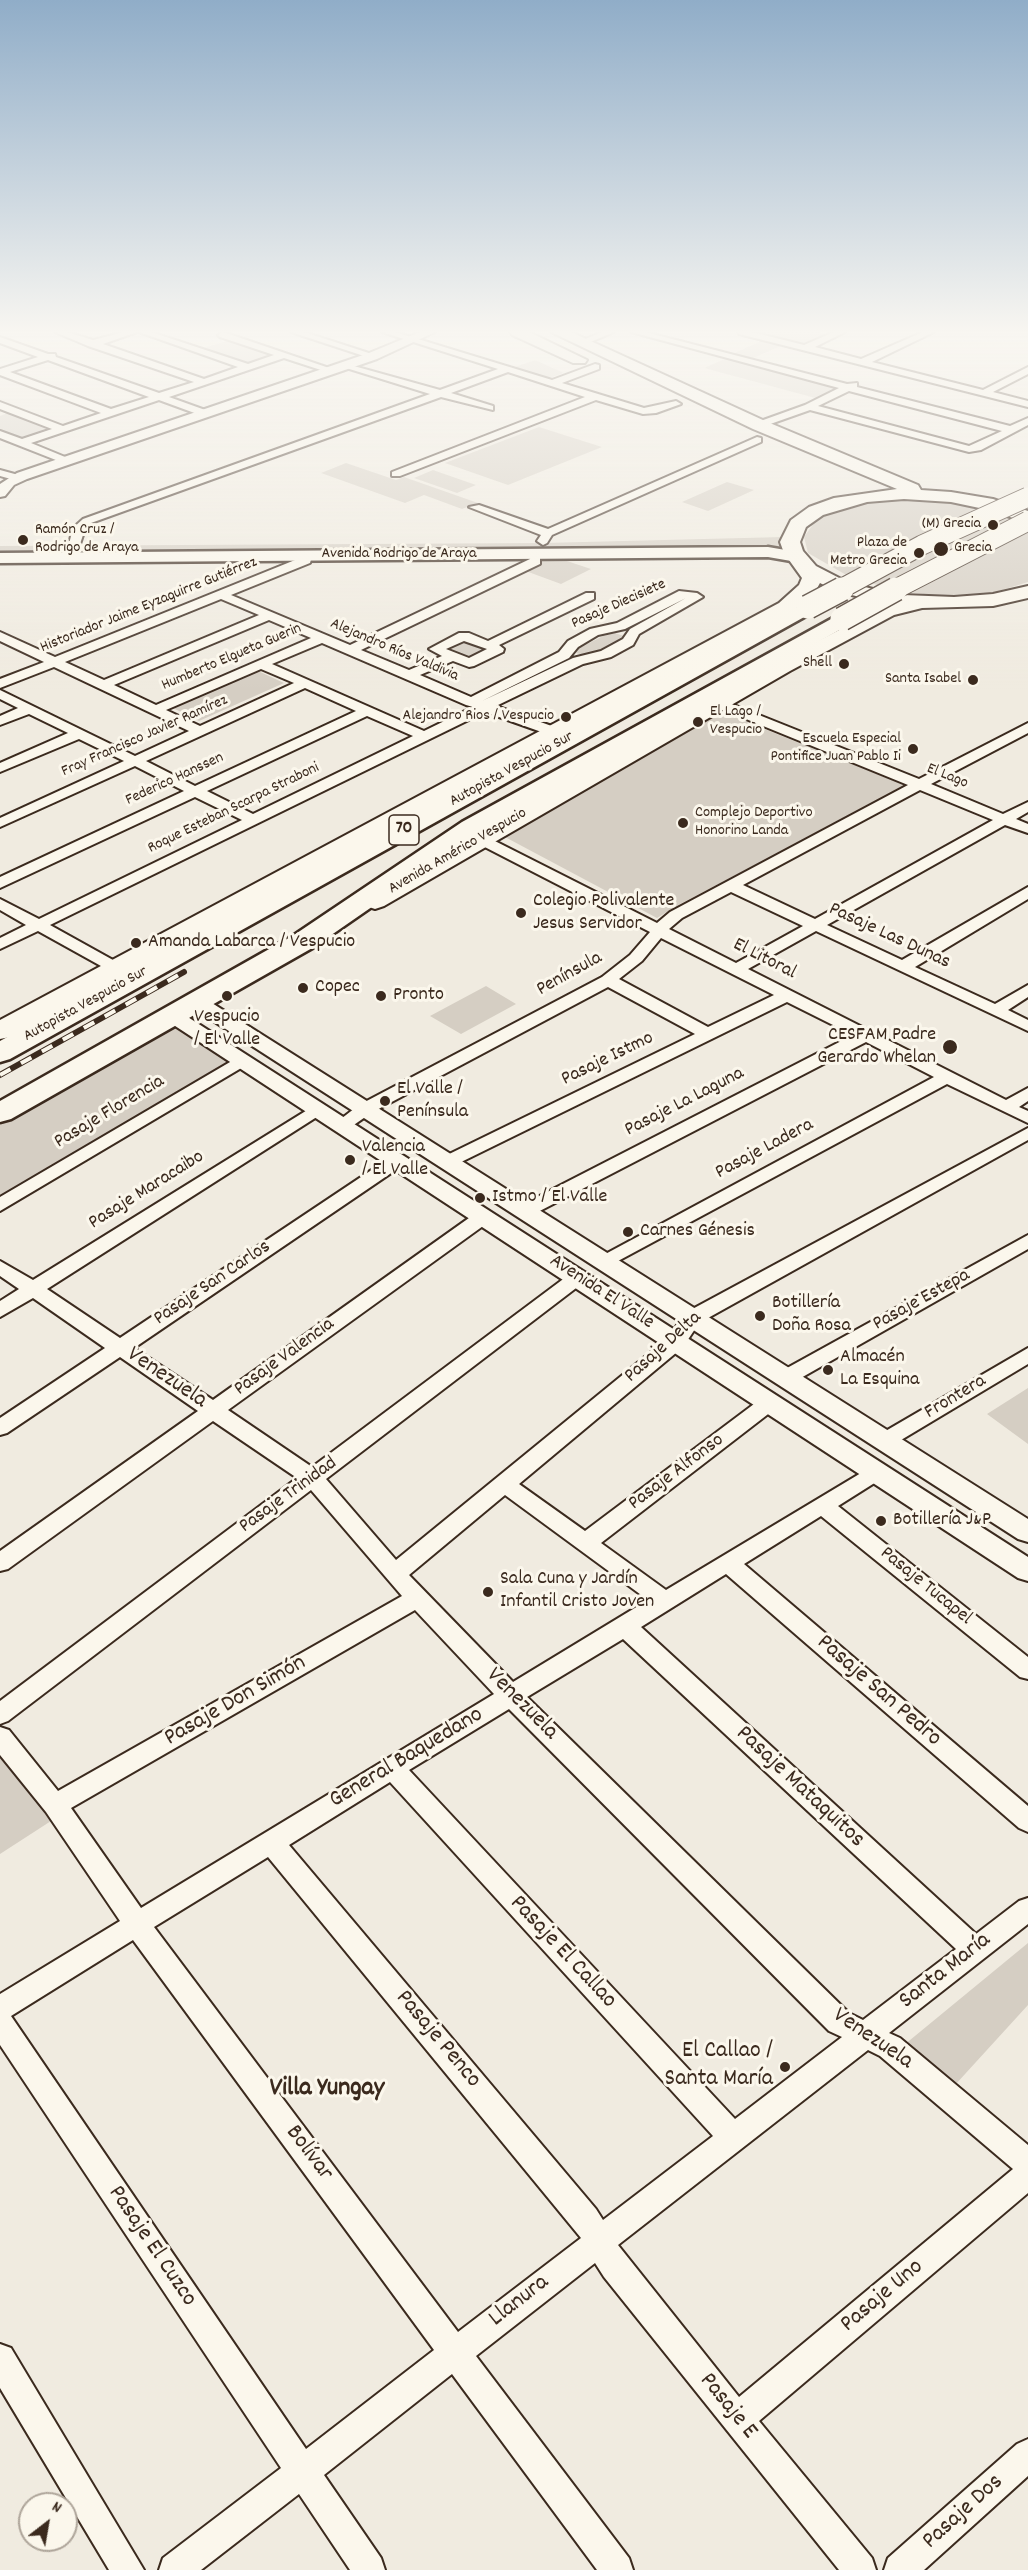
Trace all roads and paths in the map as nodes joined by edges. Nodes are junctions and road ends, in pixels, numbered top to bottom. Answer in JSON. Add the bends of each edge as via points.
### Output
{"nodes":[{"id":1,"x":45,"y":452,"type":"edge"},
{"id":2,"x":93,"y":452,"type":"edge"},
{"id":3,"x":278,"y":452,"type":"edge"},
{"id":4,"x":453,"y":452,"type":"edge"},
{"id":5,"x":721,"y":452,"type":"edge"},
{"id":6,"x":790,"y":452,"type":"edge"},
{"id":7,"x":809,"y":452,"type":"edge"},
{"id":8,"x":66,"y":461,"type":"junction"},
{"id":9,"x":819,"y":469,"type":"dead end"},
{"id":10,"x":0,"y":473,"type":"edge"},
{"id":11,"x":396,"y":474,"type":"dead end"},
{"id":12,"x":18,"y":478,"type":"junction"},
{"id":13,"x":847,"y":483,"type":"dead end"},
{"id":14,"x":0,"y":493,"type":"edge"},
{"id":15,"x":936,"y":495,"type":"junction"},
{"id":16,"x":1028,"y":497,"type":"edge"},
{"id":17,"x":840,"y":502,"type":"junction"},
{"id":18,"x":476,"y":507,"type":"dead end"},
{"id":19,"x":1006,"y":508,"type":"junction"},
{"id":20,"x":1028,"y":508,"type":"edge"},
{"id":21,"x":1028,"y":519,"type":"edge"},
{"id":22,"x":791,"y":534,"type":"junction"},
{"id":23,"x":0,"y":543,"type":"edge"},
{"id":24,"x":543,"y":543,"type":"junction"},
{"id":25,"x":75,"y":544,"type":"junction"},
{"id":26,"x":306,"y":556,"type":"junction"},
{"id":27,"x":0,"y":558,"type":"edge"},
{"id":28,"x":803,"y":564,"type":"junction"},
{"id":29,"x":1028,"y":592,"type":"edge"},
{"id":30,"x":222,"y":595,"type":"junction"},
{"id":31,"x":590,"y":596,"type":"dead end"},
{"id":32,"x":920,"y":602,"type":"junction"},
{"id":33,"x":270,"y":615,"type":"junction"},
{"id":34,"x":322,"y":638,"type":"junction"},
{"id":35,"x":2,"y":639,"type":"edge"},
{"id":36,"x":489,"y":645,"type":"junction"},
{"id":37,"x":350,"y":650,"type":"junction"},
{"id":38,"x":453,"y":656,"type":"junction"},
{"id":39,"x":54,"y":662,"type":"junction"},
{"id":40,"x":261,"y":664,"type":"junction"},
{"id":41,"x":410,"y":675,"type":"junction"},
{"id":42,"x":305,"y":683,"type":"junction"},
{"id":43,"x":0,"y":684,"type":"edge"},
{"id":44,"x":104,"y":686,"type":"junction"},
{"id":45,"x":0,"y":694,"type":"edge"},
{"id":46,"x":718,"y":703,"type":"junction"},
{"id":47,"x":478,"y":704,"type":"junction"},
{"id":48,"x":30,"y":708,"type":"junction"},
{"id":49,"x":155,"y":710,"type":"junction"},
{"id":50,"x":366,"y":711,"type":"junction"},
{"id":51,"x":0,"y":721,"type":"edge"},
{"id":52,"x":1028,"y":727,"type":"edge"},
{"id":53,"x":202,"y":732,"type":"junction"},
{"id":54,"x":555,"y":732,"type":"junction"},
{"id":55,"x":80,"y":733,"type":"junction"},
{"id":56,"x":424,"y":736,"type":"junction"},
{"id":57,"x":136,"y":761,"type":"junction"},
{"id":58,"x":0,"y":768,"type":"edge"},
{"id":59,"x":919,"y":785,"type":"junction"},
{"id":60,"x":195,"y":791,"type":"junction"},
{"id":61,"x":1028,"y":806,"type":"edge"},
{"id":62,"x":1004,"y":819,"type":"junction"},
{"id":63,"x":253,"y":820,"type":"junction"},
{"id":64,"x":0,"y":823,"type":"edge"},
{"id":65,"x":1028,"y":829,"type":"edge"},
{"id":66,"x":480,"y":839,"type":"junction"},
{"id":67,"x":0,"y":883,"type":"edge"},
{"id":68,"x":732,"y":886,"type":"junction"},
{"id":69,"x":1028,"y":892,"type":"edge"},
{"id":70,"x":0,"y":904,"type":"edge"},
{"id":71,"x":815,"y":925,"type":"junction"},
{"id":72,"x":37,"y":926,"type":"junction"},
{"id":73,"x":660,"y":930,"type":"junction"},
{"id":74,"x":303,"y":942,"type":"junction"},
{"id":75,"x":0,"y":944,"type":"edge"},
{"id":76,"x":903,"y":967,"type":"junction"},
{"id":77,"x":116,"y":968,"type":"junction"},
{"id":78,"x":737,"y":969,"type":"junction"},
{"id":79,"x":608,"y":980,"type":"junction"},
{"id":80,"x":1028,"y":990,"type":"edge"},
{"id":81,"x":788,"y":995,"type":"junction"},
{"id":82,"x":62,"y":998,"type":"junction"},
{"id":83,"x":185,"y":1009,"type":"junction"},
{"id":84,"x":996,"y":1011,"type":"junction"},
{"id":85,"x":1028,"y":1026,"type":"edge"},
{"id":86,"x":0,"y":1031,"type":"edge"},
{"id":87,"x":708,"y":1034,"type":"junction"},
{"id":88,"x":866,"y":1035,"type":"junction"},
{"id":89,"x":0,"y":1037,"type":"edge"},
{"id":90,"x":269,"y":1048,"type":"junction"},
{"id":91,"x":0,"y":1053,"type":"edge"},
{"id":92,"x":242,"y":1060,"type":"junction"},
{"id":93,"x":947,"y":1077,"type":"junction"},
{"id":94,"x":289,"y":1091,"type":"junction"},
{"id":95,"x":1028,"y":1093,"type":"edge"},
{"id":96,"x":1007,"y":1107,"type":"junction"},
{"id":97,"x":317,"y":1109,"type":"junction"},
{"id":98,"x":365,"y":1109,"type":"junction"},
{"id":99,"x":0,"y":1113,"type":"edge"},
{"id":100,"x":1028,"y":1118,"type":"edge"},
{"id":101,"x":342,"y":1125,"type":"junction"},
{"id":102,"x":1028,"y":1133,"type":"edge"},
{"id":103,"x":397,"y":1161,"type":"junction"},
{"id":104,"x":447,"y":1162,"type":"junction"},
{"id":105,"x":0,"y":1204,"type":"edge"},
{"id":106,"x":525,"y":1211,"type":"junction"},
{"id":107,"x":483,"y":1217,"type":"junction"},
{"id":108,"x":1028,"y":1241,"type":"edge"},
{"id":109,"x":605,"y":1262,"type":"junction"},
{"id":110,"x":0,"y":1267,"type":"edge"},
{"id":111,"x":577,"y":1278,"type":"junction"},
{"id":112,"x":33,"y":1289,"type":"junction"},
{"id":113,"x":0,"y":1310,"type":"edge"},
{"id":114,"x":693,"y":1318,"type":"junction"},
{"id":115,"x":676,"y":1342,"type":"junction"},
{"id":116,"x":120,"y":1348,"type":"junction"},
{"id":117,"x":1028,"y":1355,"type":"edge"},
{"id":118,"x":786,"y":1378,"type":"junction"},
{"id":119,"x":769,"y":1402,"type":"junction"},
{"id":120,"x":213,"y":1410,"type":"junction"},
{"id":121,"x":0,"y":1428,"type":"edge"},
{"id":122,"x":884,"y":1441,"type":"junction"},
{"id":123,"x":876,"y":1472,"type":"junction"},
{"id":124,"x":313,"y":1478,"type":"junction"},
{"id":125,"x":504,"y":1484,"type":"junction"},
{"id":126,"x":822,"y":1505,"type":"junction"},
{"id":127,"x":1028,"y":1532,"type":"edge"},
{"id":128,"x":585,"y":1543,"type":"junction"},
{"id":129,"x":0,"y":1563,"type":"edge"},
{"id":130,"x":728,"y":1563,"type":"junction"},
{"id":131,"x":1028,"y":1571,"type":"edge"},
{"id":132,"x":395,"y":1574,"type":"junction"},
{"id":133,"x":418,"y":1598,"type":"junction"},
{"id":134,"x":665,"y":1601,"type":"junction"},
{"id":135,"x":624,"y":1626,"type":"junction"},
{"id":136,"x":1028,"y":1670,"type":"edge"},
{"id":137,"x":511,"y":1696,"type":"junction"},
{"id":138,"x":0,"y":1714,"type":"edge"},
{"id":139,"x":0,"y":1737,"type":"edge"},
{"id":140,"x":392,"y":1768,"type":"junction"},
{"id":141,"x":55,"y":1805,"type":"junction"},
{"id":142,"x":1028,"y":1821,"type":"edge"},
{"id":143,"x":271,"y":1842,"type":"junction"},
{"id":144,"x":1028,"y":1909,"type":"edge"},
{"id":145,"x":139,"y":1923,"type":"junction"},
{"id":146,"x":975,"y":1950,"type":"junction"},
{"id":147,"x":0,"y":2008,"type":"edge"},
{"id":148,"x":0,"y":2022,"type":"edge"},
{"id":149,"x":865,"y":2035,"type":"junction"},
{"id":150,"x":733,"y":2137,"type":"junction"},
{"id":151,"x":1028,"y":2163,"type":"edge"},
{"id":152,"x":1028,"y":2175,"type":"edge"},
{"id":153,"x":599,"y":2241,"type":"junction"},
{"id":154,"x":457,"y":2351,"type":"junction"},
{"id":155,"x":0,"y":2359,"type":"edge"},
{"id":156,"x":737,"y":2419,"type":"junction"},
{"id":157,"x":1028,"y":2455,"type":"edge"},
{"id":158,"x":303,"y":2471,"type":"junction"},
{"id":159,"x":128,"y":2570,"type":"edge"},
{"id":160,"x":175,"y":2570,"type":"edge"},
{"id":161,"x":369,"y":2570,"type":"edge"},
{"id":162,"x":617,"y":2570,"type":"edge"},
{"id":163,"x":860,"y":2570,"type":"edge"},
{"id":164,"x":900,"y":2570,"type":"edge"}],
"edges":[{"from":1,"to":8,"type":"street"},
{"from":2,"to":8,"type":"street"},
{"from":3,"to":25,"type":"street","via":[[87,521],[79,528]]},
{"from":4,"to":11,"type":"street"},
{"from":5,"to":24,"type":"street"},
{"from":6,"to":9,"type":"main road"},
{"from":7,"to":15,"type":"main road"},
{"from":8,"to":12,"type":"street"},
{"from":10,"to":12,"type":"street"},
{"from":12,"to":14,"type":"street"},
{"from":13,"to":17,"type":"main road","via":[[851,494]]},
{"from":15,"to":17,"type":"main road","via":[[882,495]]},
{"from":15,"to":19,"type":"main road"},
{"from":16,"to":91,"type":"highway","name":"Autopista Vespucio Sur","number":"70","bridge":true,"via":[[922,545]]},
{"from":17,"to":22,"type":"main road","via":[[810,514]]},
{"from":18,"to":24,"type":"street"},
{"from":19,"to":20,"type":"main road"},
{"from":19,"to":21,"type":"main road"},
{"from":21,"to":74,"type":"highway","name":"Autopista Vespucio Sur","number":"70","bridge":true,"via":[[471,827]]},
{"from":22,"to":24,"type":"main road","name":"Avenida Rodrigo de Araya","via":[[771,538]]},
{"from":22,"to":28,"type":"main road","via":[[790,545]]},
{"from":23,"to":25,"type":"main road","name":"Avenida Rodrigo de Araya"},
{"from":24,"to":25,"type":"main road","name":"Avenida Rodrigo de Araya"},
{"from":24,"to":26,"type":"main road","name":"Avenida Rodrigo de Araya"},
{"from":24,"to":28,"type":"main road","name":"Avenida Rodrigo de Araya","via":[[768,552]]},
{"from":24,"to":37,"type":"street","via":[[536,561]]},
{"from":26,"to":27,"type":"main road","name":"Avenida Rodrigo de Araya"},
{"from":26,"to":30,"type":"street","name":"Historiador Jaime Eyzaguirre Gutiérrez","via":[[306,560]]},
{"from":28,"to":32,"type":"main road","via":[[856,591]]},
{"from":28,"to":54,"type":"main road","via":[[812,578],[808,588],[786,607]]},
{"from":29,"to":32,"type":"main road","via":[[974,603]]},
{"from":30,"to":33,"type":"street","name":"Alejandro Ríos Valdivia"},
{"from":30,"to":39,"type":"street","name":"Historiador Jaime Eyzaguirre Gutiérrez"},
{"from":31,"to":36,"type":"street"},
{"from":32,"to":46,"type":"main road","name":"Avenida Américo Vespucio","via":[[887,612]]},
{"from":33,"to":34,"type":"street","name":"Alejandro Ríos Valdivia"},
{"from":33,"to":44,"type":"street"},
{"from":34,"to":37,"type":"street","name":"Alejandro Ríos Valdivia"},
{"from":34,"to":40,"type":"street","name":"Humberto Elgueta Guerin"},
{"from":35,"to":39,"type":"street"},
{"from":36,"to":38,"type":"street","via":[[498,649],[469,663]]},
{"from":36,"to":38,"type":"street","via":[[464,636],[435,649]]},
{"from":37,"to":41,"type":"street","name":"Alejandro Ríos Valdivia"},
{"from":38,"to":41,"type":"street"},
{"from":39,"to":43,"type":"street","name":"Historiador Jaime Eyzaguirre Gutiérrez"},
{"from":39,"to":44,"type":"street"},
{"from":40,"to":42,"type":"street"},
{"from":40,"to":49,"type":"street","name":"Humberto Elgueta Guerin"},
{"from":41,"to":47,"type":"street","name":"Alejandro Ríos Valdivia"},
{"from":42,"to":50,"type":"street"},
{"from":42,"to":53,"type":"street","name":"Fray Francisco Javier Ramírez"},
{"from":44,"to":49,"type":"street"},
{"from":45,"to":48,"type":"street"},
{"from":46,"to":59,"type":"street","name":"El Lago"},
{"from":46,"to":66,"type":"main road","name":"Avenida Américo Vespucio"},
{"from":47,"to":47,"type":"street","name":"Pasaje Diecisiete","via":[[580,659],[606,654],[628,642],[634,632],[697,597],[683,594],[621,626],[594,632],[573,644],[564,655]]},
{"from":47,"to":54,"type":"street","name":"Alejandro Ríos Valdivia"},
{"from":47,"to":56,"type":"street","name":"Roque Esteban Scarpa Straboni"},
{"from":48,"to":51,"type":"street"},
{"from":48,"to":55,"type":"street"},
{"from":49,"to":53,"type":"street"},
{"from":50,"to":56,"type":"street"},
{"from":50,"to":60,"type":"street","name":"Federico Hanssen"},
{"from":52,"to":59,"type":"street","name":"Península"},
{"from":53,"to":57,"type":"street","name":"Fray Francisco Javier Ramírez"},
{"from":54,"to":77,"type":"main road"},
{"from":55,"to":57,"type":"street"},
{"from":55,"to":58,"type":"street"},
{"from":56,"to":63,"type":"street","name":"Roque Esteban Scarpa Straboni"},
{"from":57,"to":60,"type":"street"},
{"from":57,"to":64,"type":"street","name":"Fray Francisco Javier Ramírez"},
{"from":59,"to":62,"type":"street","name":"El Lago"},
{"from":59,"to":68,"type":"street","name":"Península"},
{"from":60,"to":63,"type":"street"},
{"from":60,"to":67,"type":"street","name":"Federico Hanssen"},
{"from":61,"to":62,"type":"street"},
{"from":62,"to":65,"type":"street","name":"El Lago"},
{"from":62,"to":71,"type":"street"},
{"from":63,"to":72,"type":"street","name":"Roque Esteban Scarpa Straboni"},
{"from":66,"to":73,"type":"street","name":"El Litoral"},
{"from":66,"to":74,"type":"main road","name":"Avenida Américo Vespucio"},
{"from":68,"to":71,"type":"street","name":"Pasaje Las Dunas"},
{"from":68,"to":73,"type":"street","name":"Península","via":[[670,919]]},
{"from":69,"to":76,"type":"street"},
{"from":70,"to":72,"type":"street"},
{"from":71,"to":76,"type":"street","name":"Pasaje Las Dunas"},
{"from":71,"to":78,"type":"street"},
{"from":72,"to":75,"type":"street","name":"Roque Esteban Scarpa Straboni"},
{"from":72,"to":77,"type":"street"},
{"from":73,"to":78,"type":"street","name":"El Litoral"},
{"from":73,"to":79,"type":"street","name":"Península","via":[[636,958]]},
{"from":74,"to":83,"type":"highway","name":"Avenida Américo Vespucio","number":"70"},
{"from":76,"to":84,"type":"street","name":"Pasaje Las Dunas"},
{"from":77,"to":82,"type":"main road"},
{"from":78,"to":81,"type":"street","name":"El Litoral"},
{"from":79,"to":87,"type":"street"},
{"from":79,"to":98,"type":"street","name":"Península"},
{"from":80,"to":84,"type":"street"},
{"from":81,"to":87,"type":"street","name":"Pasaje Istmo"},
{"from":81,"to":88,"type":"street","name":"El Litoral"},
{"from":82,"to":86,"type":"main road"},
{"from":82,"to":89,"type":"highway"},
{"from":83,"to":90,"type":"street","name":"Avenida El Valle"},
{"from":83,"to":92,"type":"street","name":"Avenida El Valle"},
{"from":83,"to":99,"type":"highway","name":"Avenida Américo Vespucio","number":"70"},
{"from":84,"to":85,"type":"street","name":"Pasaje Las Dunas"},
{"from":87,"to":104,"type":"street","name":"Pasaje Istmo"},
{"from":88,"to":93,"type":"street","name":"El Litoral"},
{"from":88,"to":106,"type":"street","name":"Pasaje La Laguna"},
{"from":90,"to":94,"type":"street"},
{"from":90,"to":98,"type":"street","name":"Avenida El Valle"},
{"from":92,"to":94,"type":"street","name":"Avenida El Valle"},
{"from":92,"to":105,"type":"street","name":"Pasaje Florencia"},
{"from":93,"to":96,"type":"street","name":"El Litoral"},
{"from":93,"to":109,"type":"street","name":"Pasaje Ladera"},
{"from":94,"to":97,"type":"street","name":"Avenida El Valle"},
{"from":95,"to":96,"type":"street"},
{"from":96,"to":100,"type":"street","name":"El Litoral"},
{"from":97,"to":101,"type":"street","name":"Avenida El Valle"},
{"from":97,"to":112,"type":"street","name":"Pasaje Maracaibo"},
{"from":98,"to":101,"type":"street","name":"Península"},
{"from":98,"to":104,"type":"street","name":"Avenida El Valle"},
{"from":101,"to":103,"type":"street","name":"Avenida El Valle"},
{"from":102,"to":114,"type":"street","name":"Pasaje Delta"},
{"from":103,"to":107,"type":"street","name":"Avenida El Valle"},
{"from":103,"to":116,"type":"street","name":"Pasaje San Carlos"},
{"from":104,"to":106,"type":"street","name":"Avenida El Valle"},
{"from":106,"to":109,"type":"street","name":"Avenida El Valle"},
{"from":107,"to":111,"type":"street","name":"Avenida El Valle"},
{"from":107,"to":120,"type":"street","name":"Pasaje Valencia"},
{"from":108,"to":118,"type":"street","name":"Pasaje Estepa"},
{"from":109,"to":114,"type":"street","name":"Avenida El Valle"},
{"from":110,"to":112,"type":"street","name":"Venezuela"},
{"from":111,"to":115,"type":"street","name":"Avenida El Valle"},
{"from":111,"to":124,"type":"street","name":"Pasaje Trinidad"},
{"from":112,"to":113,"type":"street","name":"Pasaje Maracaibo"},
{"from":112,"to":116,"type":"street","name":"Venezuela"},
{"from":114,"to":115,"type":"street","name":"Pasaje Delta"},
{"from":114,"to":118,"type":"street","name":"Avenida El Valle"},
{"from":115,"to":119,"type":"street","name":"Avenida El Valle"},
{"from":115,"to":125,"type":"street","name":"Pasaje Delta"},
{"from":116,"to":120,"type":"street","name":"Venezuela"},
{"from":116,"to":121,"type":"street","name":"Pasaje San Carlos"},
{"from":117,"to":122,"type":"street","name":"Frontera"},
{"from":118,"to":122,"type":"street","name":"Avenida El Valle"},
{"from":119,"to":123,"type":"street","name":"Avenida El Valle"},
{"from":119,"to":128,"type":"street","name":"Pasaje Alfonso"},
{"from":120,"to":124,"type":"street","name":"Venezuela"},
{"from":120,"to":129,"type":"street","name":"Pasaje Valencia"},
{"from":122,"to":127,"type":"street","name":"Avenida El Valle"},
{"from":123,"to":126,"type":"street","name":"General Baquedano"},
{"from":123,"to":131,"type":"street","name":"Avenida El Valle"},
{"from":124,"to":132,"type":"street","name":"Venezuela"},
{"from":124,"to":138,"type":"street","name":"Pasaje Trinidad"},
{"from":125,"to":128,"type":"street"},
{"from":125,"to":132,"type":"street","name":"Pasaje Delta"},
{"from":126,"to":130,"type":"street","name":"General Baquedano"},
{"from":126,"to":136,"type":"street","name":"Pasaje Tucapel"},
{"from":128,"to":134,"type":"street"},
{"from":130,"to":134,"type":"street","name":"General Baquedano"},
{"from":130,"to":142,"type":"street","name":"Pasaje San Pedro"},
{"from":132,"to":133,"type":"street","name":"Venezuela"},
{"from":133,"to":137,"type":"street","name":"Venezuela"},
{"from":133,"to":141,"type":"street","name":"Pasaje Don Simón"},
{"from":134,"to":135,"type":"street","name":"General Baquedano"},
{"from":135,"to":137,"type":"street","name":"General Baquedano"},
{"from":135,"to":146,"type":"street","name":"Pasaje Mataquitos"},
{"from":137,"to":140,"type":"street","name":"General Baquedano"},
{"from":137,"to":149,"type":"street","name":"Venezuela","via":[[838,2022]]},
{"from":139,"to":141,"type":"street","name":"Bolívar"},
{"from":140,"to":143,"type":"street","name":"General Baquedano"},
{"from":140,"to":150,"type":"street","name":"Pasaje El Callao"},
{"from":141,"to":145,"type":"street","name":"Bolívar"},
{"from":143,"to":145,"type":"street","name":"General Baquedano"},
{"from":143,"to":153,"type":"street","name":"Pasaje Penco","via":[[586,2219]]},
{"from":144,"to":146,"type":"street","name":"Santa María"},
{"from":145,"to":147,"type":"street","name":"General Baquedano"},
{"from":145,"to":154,"type":"street","name":"Bolívar","via":[[154,1949]]},
{"from":146,"to":149,"type":"street","name":"Santa María"},
{"from":148,"to":158,"type":"street","name":"Pasaje El Cuzco"},
{"from":149,"to":150,"type":"street","name":"Llanura"},
{"from":149,"to":151,"type":"street","name":"Venezuela","via":[[890,2047]]},
{"from":150,"to":153,"type":"street","name":"Llanura"},
{"from":152,"to":156,"type":"street","name":"Pasaje Uno"},
{"from":153,"to":154,"type":"street","name":"Llanura"},
{"from":153,"to":156,"type":"street","name":"Pasaje E","via":[[614,2267]]},
{"from":154,"to":158,"type":"street","name":"Llanura"},
{"from":154,"to":162,"type":"street","name":"Bolívar"},
{"from":155,"to":159,"type":"street"},
{"from":156,"to":163,"type":"street","name":"Pasaje E"},
{"from":157,"to":164,"type":"street","name":"Pasaje Dos"},
{"from":158,"to":160,"type":"street","name":"Llanura"},
{"from":158,"to":161,"type":"street","name":"Pasaje El Cuzco"}]}
